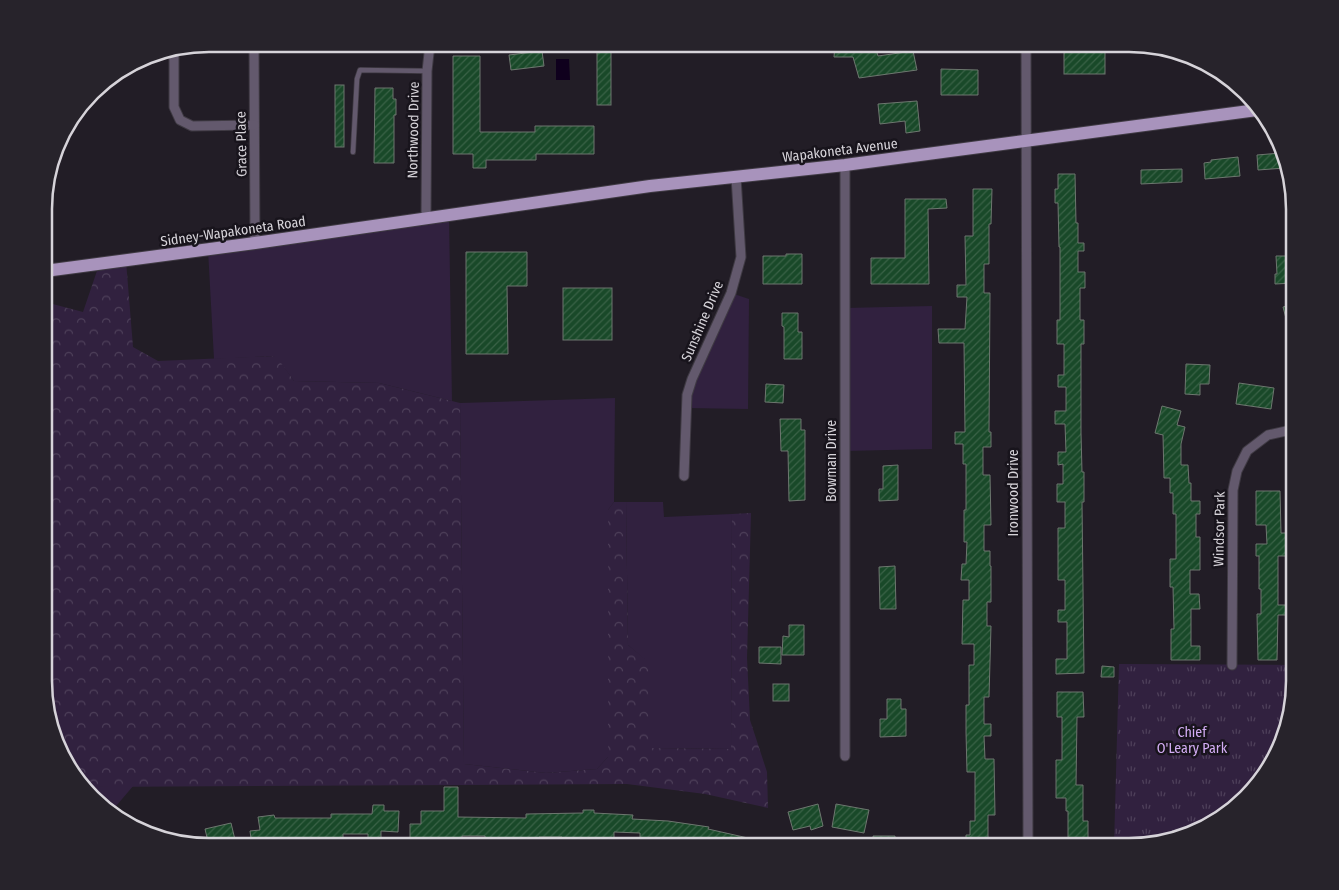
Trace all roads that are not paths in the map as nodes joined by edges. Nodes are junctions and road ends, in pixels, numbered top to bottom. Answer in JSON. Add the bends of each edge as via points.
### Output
{"nodes":[{"id":1,"x":254,"y":53,"type":"edge"},
{"id":2,"x":429,"y":53,"type":"edge"},
{"id":3,"x":1026,"y":53,"type":"edge"},
{"id":4,"x":174,"y":57,"type":"edge"},
{"id":5,"x":427,"y":71,"type":"junction"},
{"id":6,"x":1252,"y":111,"type":"edge"},
{"id":7,"x":254,"y":125,"type":"junction"},
{"id":8,"x":1026,"y":141,"type":"junction"},
{"id":9,"x":353,"y":152,"type":"dead end"},
{"id":10,"x":845,"y":165,"type":"junction"},
{"id":11,"x":736,"y":177,"type":"junction"},
{"id":12,"x":426,"y":218,"type":"junction"},
{"id":13,"x":256,"y":243,"type":"junction"},
{"id":14,"x":53,"y":270,"type":"edge"},
{"id":15,"x":1286,"y":431,"type":"edge"},
{"id":16,"x":684,"y":476,"type":"dead end"},
{"id":17,"x":1232,"y":665,"type":"dead end"},
{"id":18,"x":845,"y":756,"type":"dead end"},
{"id":19,"x":1028,"y":837,"type":"edge"}],
"edges":[{"from":1,"to":7,"type":"street","name":"Grace Place"},
{"from":2,"to":5,"type":"street","name":"Northwood Drive"},
{"from":3,"to":8,"type":"street","name":"Ironwood Drive"},
{"from":4,"to":7,"type":"street","via":[[174,106],[180,120],[192,126]]},
{"from":5,"to":9,"type":"lane","via":[[360,70]]},
{"from":5,"to":12,"type":"street","name":"Northwood Drive"},
{"from":6,"to":8,"type":"main road","name":"Wapakoneta Avenue"},
{"from":7,"to":13,"type":"street","name":"Grace Place"},
{"from":8,"to":10,"type":"main road","name":"Wapakoneta Avenue"},
{"from":8,"to":19,"type":"street","name":"Ironwood Drive"},
{"from":10,"to":11,"type":"main road","name":"Wapakoneta Avenue"},
{"from":10,"to":18,"type":"street","name":"Bowman Drive"},
{"from":11,"to":12,"type":"main road","name":"Wapakoneta Avenue"},
{"from":11,"to":16,"type":"street","name":"Sunshine Drive","via":[[741,257],[730,293],[687,395]]},
{"from":12,"to":13,"type":"main road","name":"Sidney-Wapakoneta Road"},
{"from":13,"to":14,"type":"main road","name":"Sidney-Wapakoneta Road"},
{"from":15,"to":17,"type":"street","name":"Windsor Park","via":[[1268,435],[1247,451],[1232,490]]}]}
